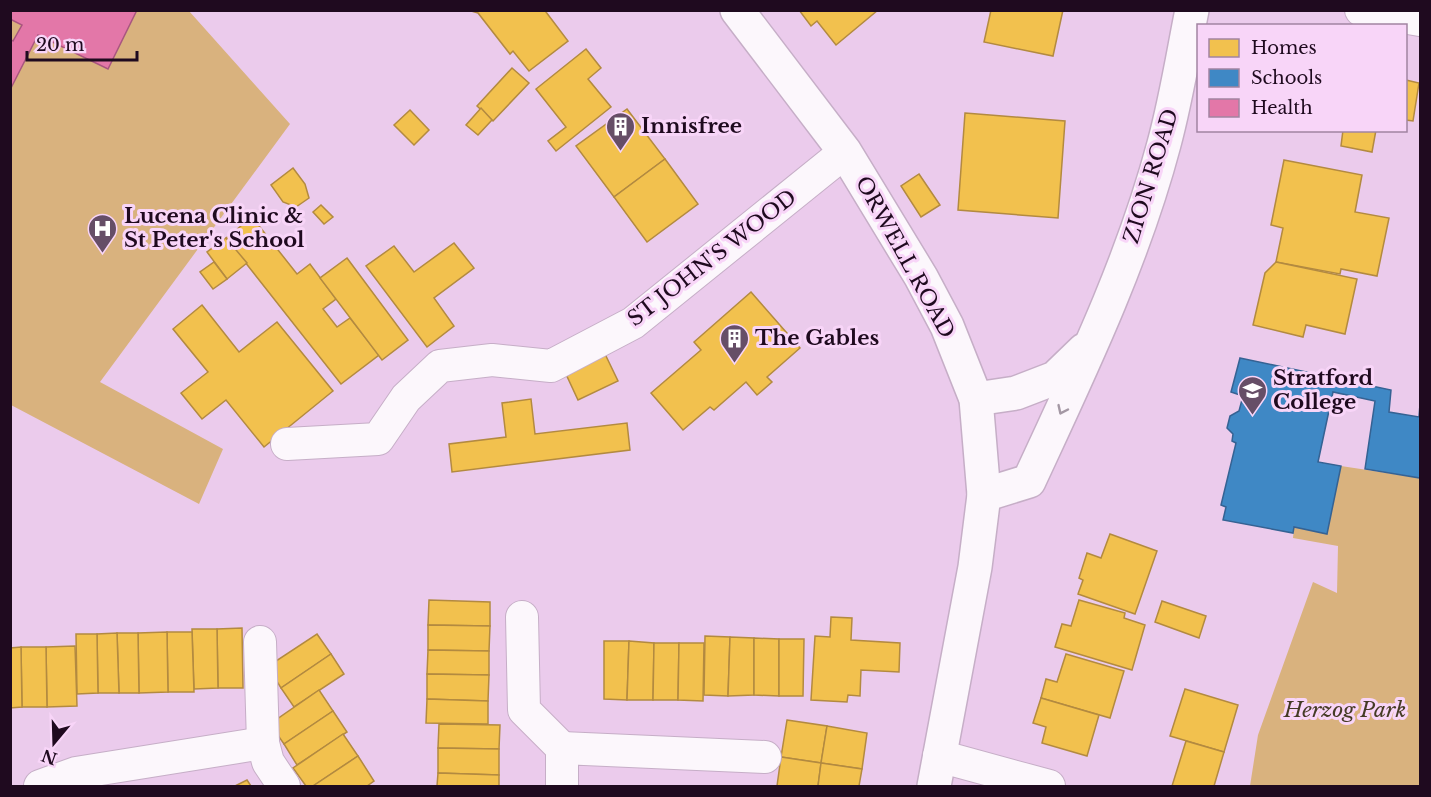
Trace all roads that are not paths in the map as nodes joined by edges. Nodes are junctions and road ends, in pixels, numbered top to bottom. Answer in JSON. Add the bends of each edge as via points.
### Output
{"nodes":[{"id":1,"x":737,"y":10,"type":"edge"},
{"id":2,"x":1192,"y":10,"type":"edge"},
{"id":3,"x":1361,"y":10,"type":"edge"},
{"id":4,"x":1420,"y":20,"type":"edge"},
{"id":5,"x":845,"y":152,"type":"junction"},
{"id":6,"x":1096,"y":338,"type":"junction"},
{"id":7,"x":976,"y":399,"type":"junction"},
{"id":8,"x":287,"y":444,"type":"dead end"},
{"id":9,"x":984,"y":495,"type":"junction"},
{"id":10,"x":522,"y":617,"type":"dead end"},
{"id":11,"x":260,"y":642,"type":"dead end"},
{"id":12,"x":263,"y":743,"type":"junction"},
{"id":13,"x":562,"y":748,"type":"junction"},
{"id":14,"x":765,"y":757,"type":"dead end"},
{"id":15,"x":936,"y":771,"type":"edge"},
{"id":16,"x":76,"y":780,"type":"edge"},
{"id":17,"x":40,"y":786,"type":"edge"},
{"id":18,"x":284,"y":786,"type":"edge"},
{"id":19,"x":562,"y":786,"type":"edge"},
{"id":20,"x":1049,"y":786,"type":"edge"}],
"edges":[{"from":1,"to":5,"type":"street","name":"ORWELL ROAD"},
{"from":2,"to":6,"type":"street","name":"ZION ROAD","via":[[1164,144]]},
{"from":3,"to":4,"type":"street"},
{"from":5,"to":7,"type":"street","name":"ORWELL ROAD","via":[[947,326]]},
{"from":5,"to":8,"type":"street","name":"ST JOHN'S WOOD","via":[[633,323],[603,339],[551,366],[492,360],[440,366],[406,398],[378,439]]},
{"from":6,"to":7,"type":"street","name":"ZION ROAD","via":[[1055,378],[1016,393]]},
{"from":6,"to":9,"type":"street","name":"ZION ROAD","one_way":true,"via":[[1029,481]]},
{"from":7,"to":9,"type":"street","name":"ORWELL ROAD"},
{"from":9,"to":15,"type":"street","name":"ORWELL ROAD","via":[[975,567]]},
{"from":10,"to":13,"type":"street","via":[[524,710]]},
{"from":11,"to":12,"type":"street"},
{"from":12,"to":16,"type":"street"},
{"from":12,"to":18,"type":"street","via":[[268,762]]},
{"from":13,"to":14,"type":"street"},
{"from":13,"to":19,"type":"street"},
{"from":15,"to":20,"type":"street"},
{"from":16,"to":17,"type":"street"}]}
